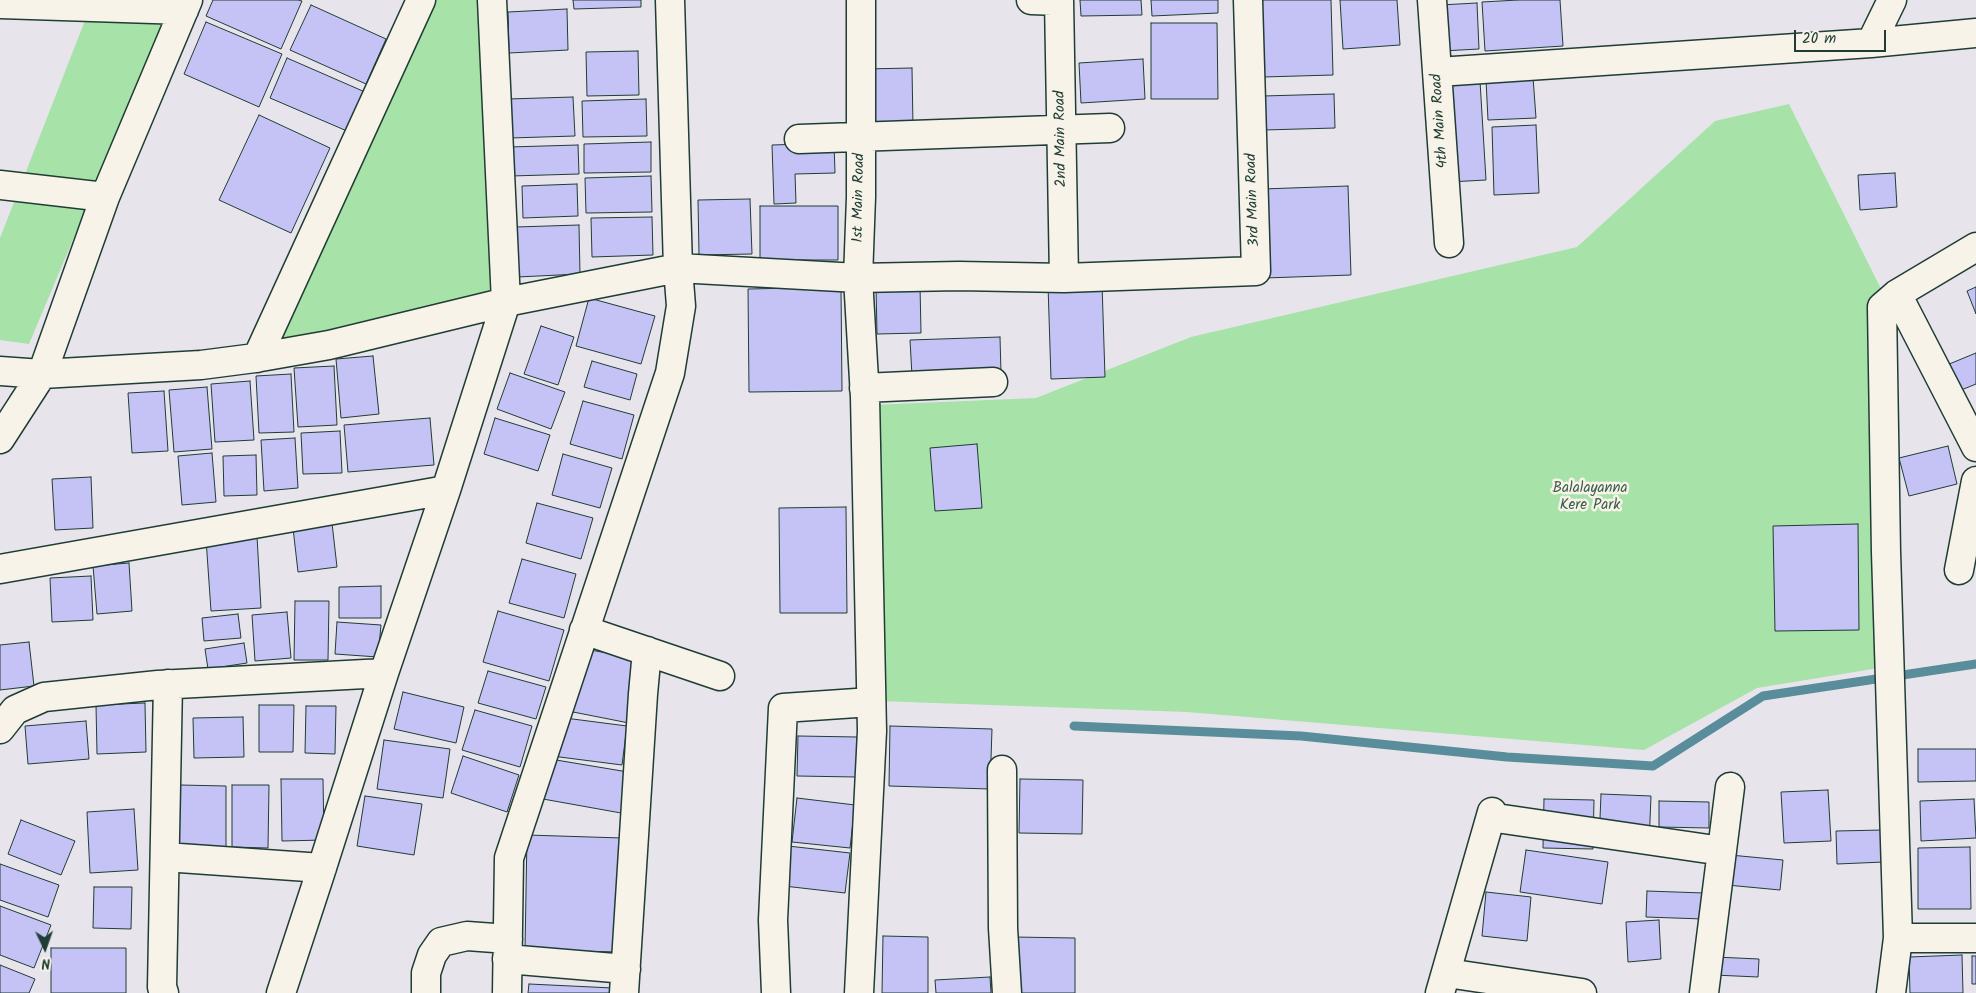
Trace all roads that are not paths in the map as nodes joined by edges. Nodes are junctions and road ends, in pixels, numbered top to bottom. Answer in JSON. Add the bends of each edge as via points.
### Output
{"nodes":[{"id":1,"x":421,"y":0,"type":"edge"},
{"id":2,"x":492,"y":0,"type":"edge"},
{"id":3,"x":670,"y":0,"type":"edge"},
{"id":4,"x":861,"y":0,"type":"edge"},
{"id":5,"x":1031,"y":0,"type":"edge"},
{"id":6,"x":1059,"y":0,"type":"edge"},
{"id":7,"x":1248,"y":0,"type":"edge"},
{"id":8,"x":1432,"y":0,"type":"edge"},
{"id":9,"x":1892,"y":0,"type":"edge"},
{"id":10,"x":0,"y":4,"type":"edge"},
{"id":11,"x":186,"y":5,"type":"edge"},
{"id":12,"x":1976,"y":34,"type":"edge"},
{"id":13,"x":1871,"y":43,"type":"junction"},
{"id":14,"x":1438,"y":72,"type":"junction"},
{"id":15,"x":1110,"y":128,"type":"dead end"},
{"id":16,"x":1062,"y":130,"type":"junction"},
{"id":17,"x":860,"y":137,"type":"junction"},
{"id":18,"x":799,"y":139,"type":"dead end"},
{"id":19,"x":0,"y":185,"type":"edge"},
{"id":20,"x":105,"y":197,"type":"junction"},
{"id":21,"x":1449,"y":243,"type":"dead end"},
{"id":22,"x":1976,"y":247,"type":"edge"},
{"id":23,"x":678,"y":268,"type":"junction"},
{"id":24,"x":858,"y":278,"type":"junction"},
{"id":25,"x":1064,"y":278,"type":"junction"},
{"id":26,"x":1897,"y":294,"type":"junction"},
{"id":27,"x":506,"y":302,"type":"junction"},
{"id":28,"x":257,"y":358,"type":"junction"},
{"id":29,"x":0,"y":371,"type":"edge"},
{"id":30,"x":42,"y":374,"type":"junction"},
{"id":31,"x":993,"y":382,"type":"dead end"},
{"id":32,"x":864,"y":393,"type":"junction"},
{"id":33,"x":0,"y":440,"type":"edge"},
{"id":34,"x":1976,"y":447,"type":"edge"},
{"id":35,"x":1976,"y":481,"type":"edge"},
{"id":36,"x":446,"y":490,"type":"junction"},
{"id":37,"x":0,"y":570,"type":"edge"},
{"id":38,"x":1960,"y":570,"type":"dead end"},
{"id":39,"x":584,"y":630,"type":"junction"},
{"id":40,"x":647,"y":651,"type":"junction"},
{"id":41,"x":384,"y":673,"type":"junction"},
{"id":42,"x":720,"y":676,"type":"dead end"},
{"id":43,"x":168,"y":684,"type":"junction"},
{"id":44,"x":871,"y":702,"type":"junction"},
{"id":45,"x":0,"y":729,"type":"edge"},
{"id":46,"x":1002,"y":770,"type":"dead end"},
{"id":47,"x":1730,"y":787,"type":"dead end"},
{"id":48,"x":1722,"y":851,"type":"junction"},
{"id":49,"x":165,"y":857,"type":"junction"},
{"id":50,"x":322,"y":868,"type":"junction"},
{"id":51,"x":1898,"y":938,"type":"junction"},
{"id":52,"x":1976,"y":938,"type":"edge"},
{"id":53,"x":507,"y":949,"type":"junction"},
{"id":54,"x":625,"y":981,"type":"edge"},
{"id":55,"x":1444,"y":983,"type":"edge"},
{"id":56,"x":164,"y":993,"type":"edge"},
{"id":57,"x":281,"y":993,"type":"edge"},
{"id":58,"x":426,"y":993,"type":"edge"},
{"id":59,"x":507,"y":993,"type":"edge"},
{"id":60,"x":776,"y":993,"type":"edge"},
{"id":61,"x":859,"y":993,"type":"edge"},
{"id":62,"x":1007,"y":993,"type":"edge"},
{"id":63,"x":1582,"y":993,"type":"edge"},
{"id":64,"x":1704,"y":993,"type":"edge"},
{"id":65,"x":1891,"y":993,"type":"edge"}],
"edges":[{"from":1,"to":28,"type":"street"},
{"from":2,"to":27,"type":"street"},
{"from":3,"to":23,"type":"street"},
{"from":4,"to":17,"type":"street","name":"1st Main Road"},
{"from":5,"to":6,"type":"street"},
{"from":6,"to":16,"type":"street","name":"2nd Main Road"},
{"from":7,"to":25,"type":"street","name":"3rd Main Road","via":[[1256,271]]},
{"from":8,"to":14,"type":"street","name":"4th Main Road"},
{"from":9,"to":13,"type":"street"},
{"from":10,"to":11,"type":"street"},
{"from":11,"to":20,"type":"street"},
{"from":12,"to":13,"type":"street"},
{"from":13,"to":14,"type":"street"},
{"from":14,"to":21,"type":"street","name":"4th Main Road"},
{"from":15,"to":16,"type":"street"},
{"from":16,"to":17,"type":"street"},
{"from":16,"to":25,"type":"street","name":"2nd Main Road"},
{"from":17,"to":18,"type":"street"},
{"from":17,"to":24,"type":"street","name":"1st Main Road"},
{"from":19,"to":20,"type":"street"},
{"from":20,"to":30,"type":"street"},
{"from":22,"to":26,"type":"street"},
{"from":23,"to":24,"type":"street"},
{"from":23,"to":27,"type":"street"},
{"from":23,"to":39,"type":"street","via":[[681,306],[670,372]]},
{"from":24,"to":25,"type":"street"},
{"from":24,"to":32,"type":"street","name":"1st Main Road"},
{"from":26,"to":34,"type":"street"},
{"from":26,"to":51,"type":"street","via":[[1882,307]]},
{"from":27,"to":28,"type":"street","via":[[329,345]]},
{"from":27,"to":36,"type":"street"},
{"from":28,"to":30,"type":"street","via":[[201,365]]},
{"from":29,"to":30,"type":"street"},
{"from":30,"to":33,"type":"street"},
{"from":31,"to":32,"type":"street"},
{"from":32,"to":44,"type":"street","name":"1st Main Road"},
{"from":35,"to":38,"type":"street"},
{"from":36,"to":37,"type":"street"},
{"from":36,"to":41,"type":"street"},
{"from":39,"to":40,"type":"street"},
{"from":39,"to":53,"type":"street","via":[[508,858]]},
{"from":40,"to":42,"type":"street"},
{"from":40,"to":54,"type":"street"},
{"from":41,"to":43,"type":"street"},
{"from":41,"to":50,"type":"street"},
{"from":43,"to":45,"type":"street","via":[[44,697],[15,710]]},
{"from":43,"to":49,"type":"street"},
{"from":44,"to":60,"type":"street","via":[[783,708],[772,920]]},
{"from":44,"to":61,"type":"street","name":"1st Main Road"},
{"from":46,"to":62,"type":"street","via":[[1003,928]]},
{"from":47,"to":48,"type":"street"},
{"from":48,"to":55,"type":"street","via":[[1498,815]]},
{"from":48,"to":64,"type":"street"},
{"from":49,"to":50,"type":"street"},
{"from":49,"to":56,"type":"street"},
{"from":50,"to":57,"type":"street"},
{"from":51,"to":52,"type":"street"},
{"from":51,"to":65,"type":"street"},
{"from":53,"to":54,"type":"street"},
{"from":53,"to":58,"type":"street","via":[[467,936],[441,942],[432,955],[426,974]]},
{"from":53,"to":59,"type":"street"},
{"from":55,"to":63,"type":"street"}]}
